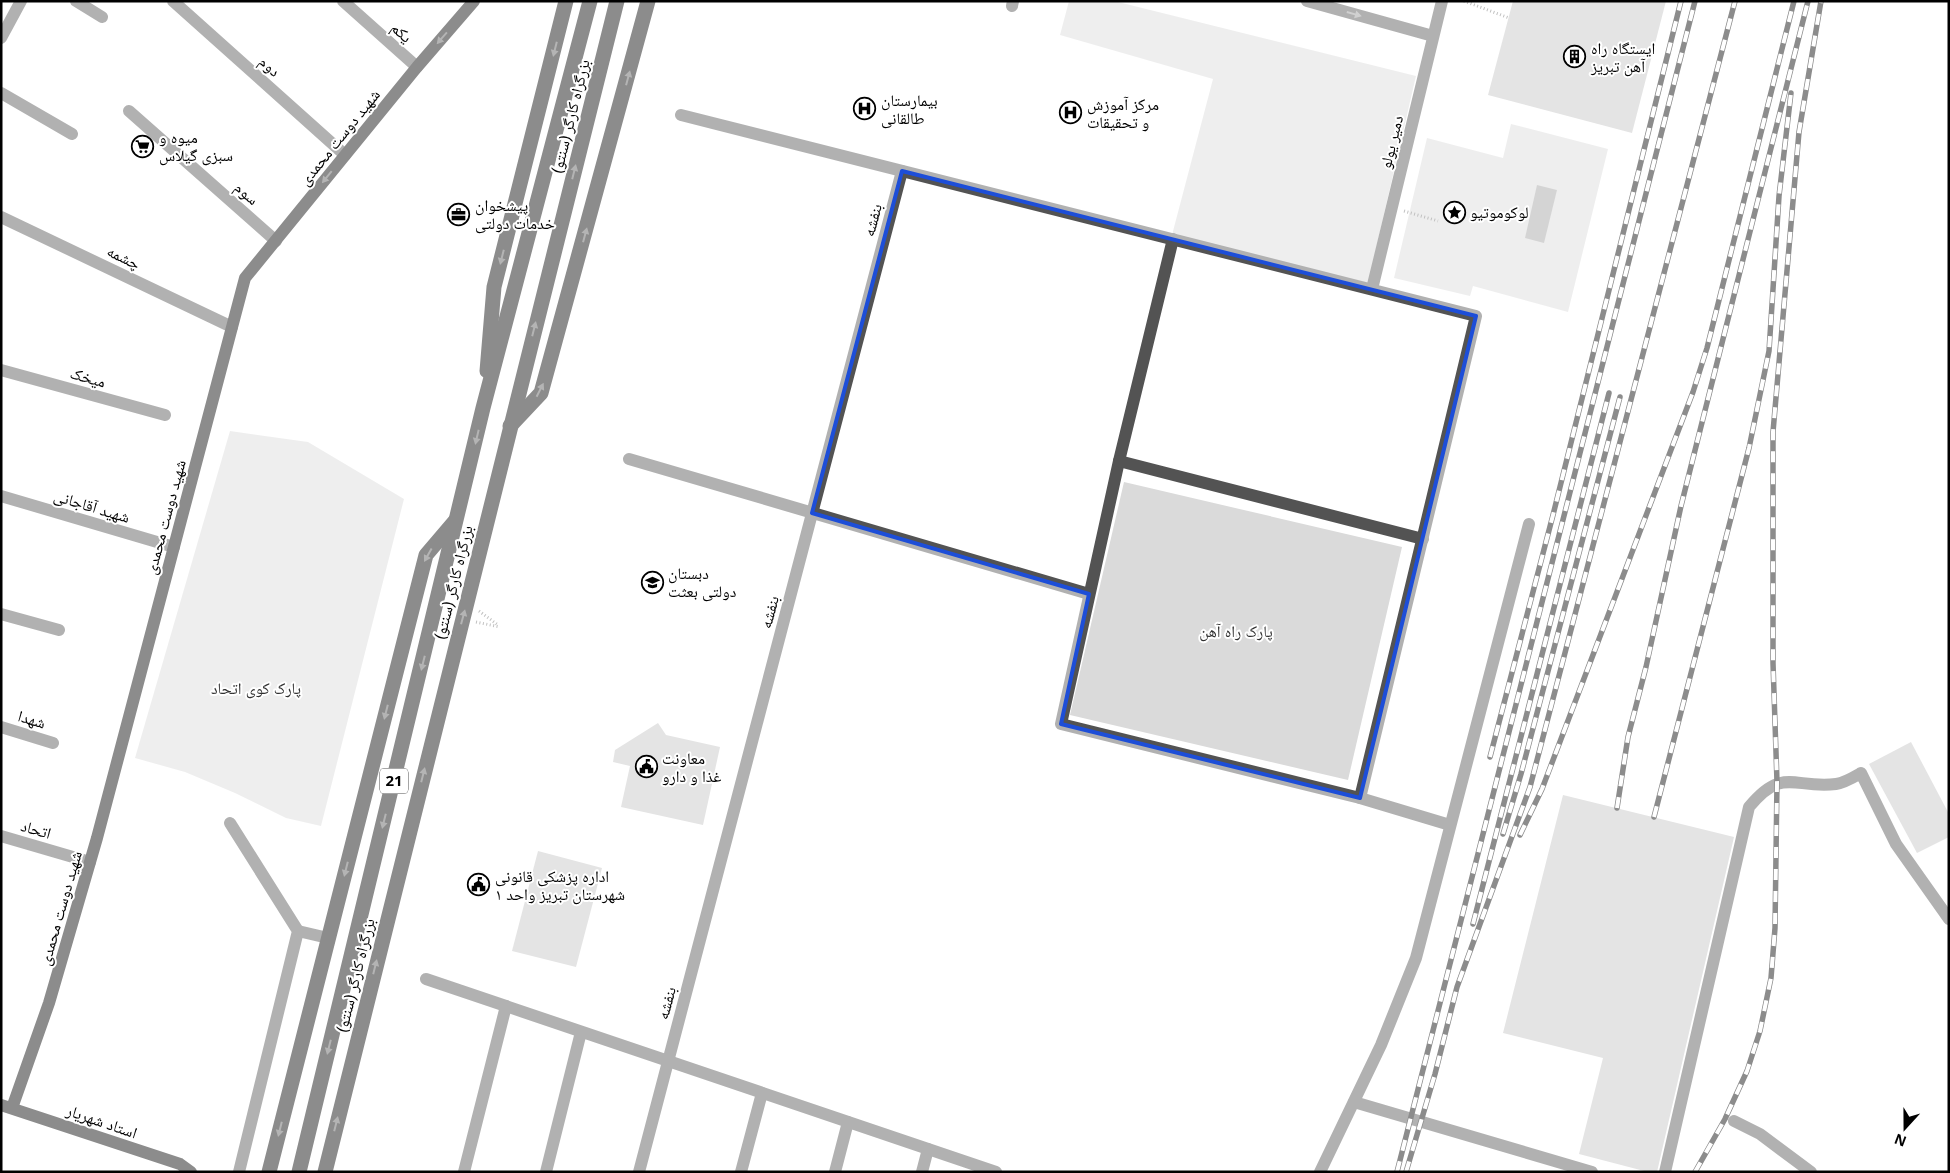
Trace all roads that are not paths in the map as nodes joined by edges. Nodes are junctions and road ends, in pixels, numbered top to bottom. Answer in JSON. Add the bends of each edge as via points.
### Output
{"nodes":[{"id":1,"x":21,"y":1,"type":"edge"},
{"id":2,"x":76,"y":1,"type":"edge"},
{"id":3,"x":173,"y":1,"type":"edge"},
{"id":4,"x":343,"y":1,"type":"edge"},
{"id":5,"x":474,"y":1,"type":"edge"},
{"id":6,"x":566,"y":1,"type":"edge"},
{"id":7,"x":590,"y":1,"type":"edge"},
{"id":8,"x":617,"y":1,"type":"edge"},
{"id":9,"x":648,"y":1,"type":"edge"},
{"id":10,"x":1307,"y":1,"type":"edge"},
{"id":11,"x":1442,"y":1,"type":"edge"},
{"id":12,"x":102,"y":17,"type":"dead end"},
{"id":13,"x":1433,"y":36,"type":"junction"},
{"id":14,"x":1,"y":38,"type":"edge"},
{"id":15,"x":416,"y":67,"type":"junction"},
{"id":16,"x":1,"y":93,"type":"edge"},
{"id":17,"x":128,"y":111,"type":"dead end"},
{"id":18,"x":681,"y":115,"type":"dead end"},
{"id":19,"x":72,"y":134,"type":"dead end"},
{"id":20,"x":345,"y":156,"type":"junction"},
{"id":21,"x":902,"y":171,"type":"junction"},
{"id":22,"x":1,"y":217,"type":"edge"},
{"id":23,"x":1173,"y":239,"type":"junction"},
{"id":24,"x":276,"y":241,"type":"junction"},
{"id":25,"x":1372,"y":289,"type":"junction"},
{"id":26,"x":232,"y":327,"type":"junction"},
{"id":27,"x":1,"y":370,"type":"edge"},
{"id":28,"x":484,"y":408,"type":"junction"},
{"id":29,"x":165,"y":415,"type":"dead end"},
{"id":30,"x":509,"y":427,"type":"junction"},
{"id":31,"x":629,"y":459,"type":"dead end"},
{"id":32,"x":1119,"y":461,"type":"junction"},
{"id":33,"x":1,"y":496,"type":"edge"},
{"id":34,"x":812,"y":513,"type":"junction"},
{"id":35,"x":458,"y":518,"type":"junction"},
{"id":36,"x":1529,"y":524,"type":"dead end"},
{"id":37,"x":1423,"y":538,"type":"junction"},
{"id":38,"x":174,"y":547,"type":"junction"},
{"id":39,"x":1089,"y":594,"type":"junction"},
{"id":40,"x":1,"y":614,"type":"edge"},
{"id":41,"x":59,"y":630,"type":"dead end"},
{"id":42,"x":1,"y":727,"type":"edge"},
{"id":43,"x":53,"y":742,"type":"dead end"},
{"id":44,"x":1360,"y":798,"type":"junction"},
{"id":45,"x":230,"y":823,"type":"dead end"},
{"id":46,"x":1450,"y":825,"type":"junction"},
{"id":47,"x":1,"y":836,"type":"edge"},
{"id":48,"x":90,"y":862,"type":"junction"},
{"id":49,"x":1949,"y":918,"type":"edge"},
{"id":50,"x":298,"y":931,"type":"junction"},
{"id":51,"x":328,"y":938,"type":"junction"},
{"id":52,"x":426,"y":979,"type":"dead end"},
{"id":53,"x":506,"y":1006,"type":"junction"},
{"id":54,"x":581,"y":1032,"type":"junction"},
{"id":55,"x":668,"y":1061,"type":"junction"},
{"id":56,"x":762,"y":1093,"type":"junction"},
{"id":57,"x":1354,"y":1102,"type":"junction"},
{"id":58,"x":7,"y":1106,"type":"edge"},
{"id":59,"x":1734,"y":1121,"type":"dead end"},
{"id":60,"x":848,"y":1122,"type":"junction"},
{"id":61,"x":928,"y":1148,"type":"junction"},
{"id":62,"x":191,"y":1172,"type":"edge"},
{"id":63,"x":239,"y":1172,"type":"edge"},
{"id":64,"x":269,"y":1172,"type":"edge"},
{"id":65,"x":299,"y":1172,"type":"edge"},
{"id":66,"x":325,"y":1172,"type":"edge"},
{"id":67,"x":464,"y":1172,"type":"edge"},
{"id":68,"x":546,"y":1172,"type":"edge"},
{"id":69,"x":639,"y":1172,"type":"edge"},
{"id":70,"x":741,"y":1172,"type":"edge"},
{"id":71,"x":835,"y":1172,"type":"edge"},
{"id":72,"x":922,"y":1172,"type":"edge"},
{"id":73,"x":996,"y":1172,"type":"edge"},
{"id":74,"x":1320,"y":1172,"type":"edge"},
{"id":75,"x":1592,"y":1172,"type":"edge"},
{"id":76,"x":1665,"y":1172,"type":"edge"},
{"id":77,"x":1811,"y":1172,"type":"edge"}],
"edges":[{"from":1,"to":14,"type":"street"},
{"from":2,"to":12,"type":"street"},
{"from":3,"to":20,"type":"street","name":"دوم"},
{"from":4,"to":15,"type":"street","name":"یکم"},
{"from":5,"to":15,"type":"main road","name":"شهید دوست محمدی","one_way":true},
{"from":6,"to":28,"type":"highway","number":"21","one_way":true,"via":[[494,288]]},
{"from":7,"to":28,"type":"highway","name":"بزرگراه کارگر (سنتو)","number":"21"},
{"from":30,"to":8,"type":"highway","name":"بزرگراه کارگر (سنتو)","number":"21","one_way":true},
{"from":30,"to":9,"type":"highway","one_way":true,"via":[[541,393]]},
{"from":10,"to":13,"type":"street","one_way":true},
{"from":11,"to":13,"type":"street","name":"دمیر یولو"},
{"from":13,"to":25,"type":"street","name":"دمیر یولو"},
{"from":15,"to":20,"type":"main road","name":"شهید دوست محمدی"},
{"from":16,"to":19,"type":"street"},
{"from":17,"to":24,"type":"street","name":"سوم"},
{"from":18,"to":21,"type":"street"},
{"from":20,"to":24,"type":"main road","name":"شهید دوست محمدی","one_way":true},
{"from":21,"to":23,"type":"street"},
{"from":21,"to":34,"type":"street","name":"بنفشه"},
{"from":22,"to":26,"type":"street","name":"چشمه"},
{"from":23,"to":25,"type":"street"},
{"from":23,"to":32,"type":"street"},
{"from":24,"to":26,"type":"main road","name":"شهید دوست محمدی","via":[[245,278]]},
{"from":25,"to":37,"type":"street","via":[[1476,316]]},
{"from":26,"to":38,"type":"main road","name":"شهید دوست محمدی"},
{"from":27,"to":29,"type":"street","name":"میخک"},
{"from":28,"to":35,"type":"highway","name":"بزرگراه کارگر (سنتو)","number":"21","one_way":true},
{"from":66,"to":30,"type":"highway","name":"بزرگراه کارگر (سنتو)","number":"21","one_way":true},
{"from":31,"to":34,"type":"street"},
{"from":32,"to":37,"type":"street"},
{"from":32,"to":39,"type":"street"},
{"from":33,"to":38,"type":"street","name":"شهید آقاجانی"},
{"from":34,"to":39,"type":"street"},
{"from":34,"to":55,"type":"street","name":"بنفشه"},
{"from":35,"to":51,"type":"highway","one_way":true,"via":[[426,555]]},
{"from":35,"to":65,"type":"highway","name":"بزرگراه کارگر (سنتو)","number":"21","one_way":true},
{"from":36,"to":46,"type":"street"},
{"from":37,"to":44,"type":"street"},
{"from":38,"to":48,"type":"main road","name":"شهید دوست محمدی"},
{"from":39,"to":44,"type":"street","via":[[1061,724]]},
{"from":40,"to":41,"type":"street"},
{"from":42,"to":43,"type":"street","name":"شهدا"},
{"from":44,"to":46,"type":"street"},
{"from":45,"to":50,"type":"street"},
{"from":46,"to":57,"type":"street","via":[[1416,958]]},
{"from":47,"to":48,"type":"street","name":"اتحاد"},
{"from":48,"to":58,"type":"main road","name":"شهید دوست محمدی","via":[[49,1003]]},
{"from":49,"to":76,"type":"street","via":[[1896,844],[1861,773],[1837,784],[1777,782],[1762,791],[1749,807]]},
{"from":50,"to":51,"type":"street"},
{"from":50,"to":63,"type":"street"},
{"from":51,"to":64,"type":"highway","one_way":true},
{"from":52,"to":53,"type":"street"},
{"from":53,"to":54,"type":"street"},
{"from":53,"to":67,"type":"street"},
{"from":54,"to":55,"type":"street"},
{"from":54,"to":68,"type":"street"},
{"from":55,"to":56,"type":"street"},
{"from":55,"to":69,"type":"street","name":"بنفشه"},
{"from":56,"to":60,"type":"street"},
{"from":56,"to":70,"type":"street"},
{"from":57,"to":74,"type":"street"},
{"from":57,"to":75,"type":"street"},
{"from":58,"to":62,"type":"main road","name":"استاد شهریار","via":[[180,1164]]},
{"from":59,"to":77,"type":"street","via":[[1760,1134]]},
{"from":60,"to":61,"type":"street"},
{"from":60,"to":71,"type":"street"},
{"from":61,"to":72,"type":"street"},
{"from":61,"to":73,"type":"street"}]}
